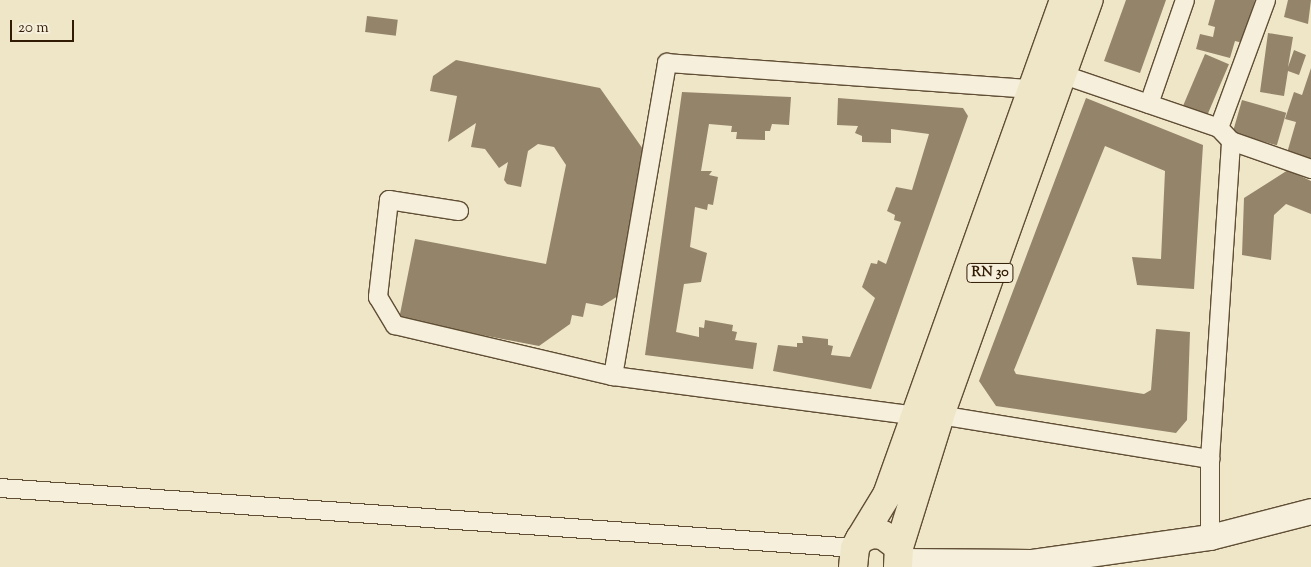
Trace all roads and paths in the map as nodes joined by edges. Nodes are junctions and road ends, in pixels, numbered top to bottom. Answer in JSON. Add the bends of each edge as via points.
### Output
{"nodes":[{"id":1,"x":1064,"y":0,"type":"edge"},
{"id":2,"x":1089,"y":0,"type":"edge"},
{"id":3,"x":1185,"y":0,"type":"edge"},
{"id":4,"x":1266,"y":0,"type":"edge"},
{"id":5,"x":1062,"y":74,"type":"junction"},
{"id":6,"x":1033,"y":89,"type":"junction"},
{"id":7,"x":1149,"y":104,"type":"junction"},
{"id":8,"x":1225,"y":134,"type":"junction"},
{"id":9,"x":1311,"y":169,"type":"edge"},
{"id":10,"x":459,"y":211,"type":"dead end"},
{"id":11,"x":613,"y":376,"type":"junction"},
{"id":12,"x":928,"y":415,"type":"junction"},
{"id":13,"x":1210,"y":459,"type":"junction"},
{"id":14,"x":0,"y":488,"type":"edge"},
{"id":15,"x":1311,"y":510,"type":"edge"},
{"id":16,"x":1210,"y":537,"type":"junction"},
{"id":17,"x":855,"y":557,"type":"edge"},
{"id":18,"x":899,"y":558,"type":"edge"}],
"edges":[{"from":1,"to":6,"type":"main road","number":"RN 30"},
{"from":2,"to":5,"type":"main road","number":"RN 30"},
{"from":3,"to":7,"type":"street"},
{"from":4,"to":8,"type":"street"},
{"from":5,"to":7,"type":"street"},
{"from":5,"to":12,"type":"main road","number":"RN 30"},
{"from":6,"to":11,"type":"street","via":[[667,63]]},
{"from":6,"to":12,"type":"main road","number":"RN 30"},
{"from":7,"to":8,"type":"street"},
{"from":8,"to":9,"type":"street"},
{"from":8,"to":13,"type":"street"},
{"from":10,"to":11,"type":"street","via":[[389,200],[378,297],[396,325]]},
{"from":11,"to":12,"type":"street"},
{"from":12,"to":13,"type":"street"},
{"from":12,"to":17,"type":"main road","number":"RN 30"},
{"from":12,"to":18,"type":"main road","number":"RN 30"},
{"from":13,"to":16,"type":"street"},
{"from":14,"to":17,"type":"street"},
{"from":15,"to":16,"type":"main road"},
{"from":16,"to":18,"type":"main road","via":[[1032,562]]},
{"from":17,"to":18,"type":"main road","via":[[872,534],[883,534]]}]}
